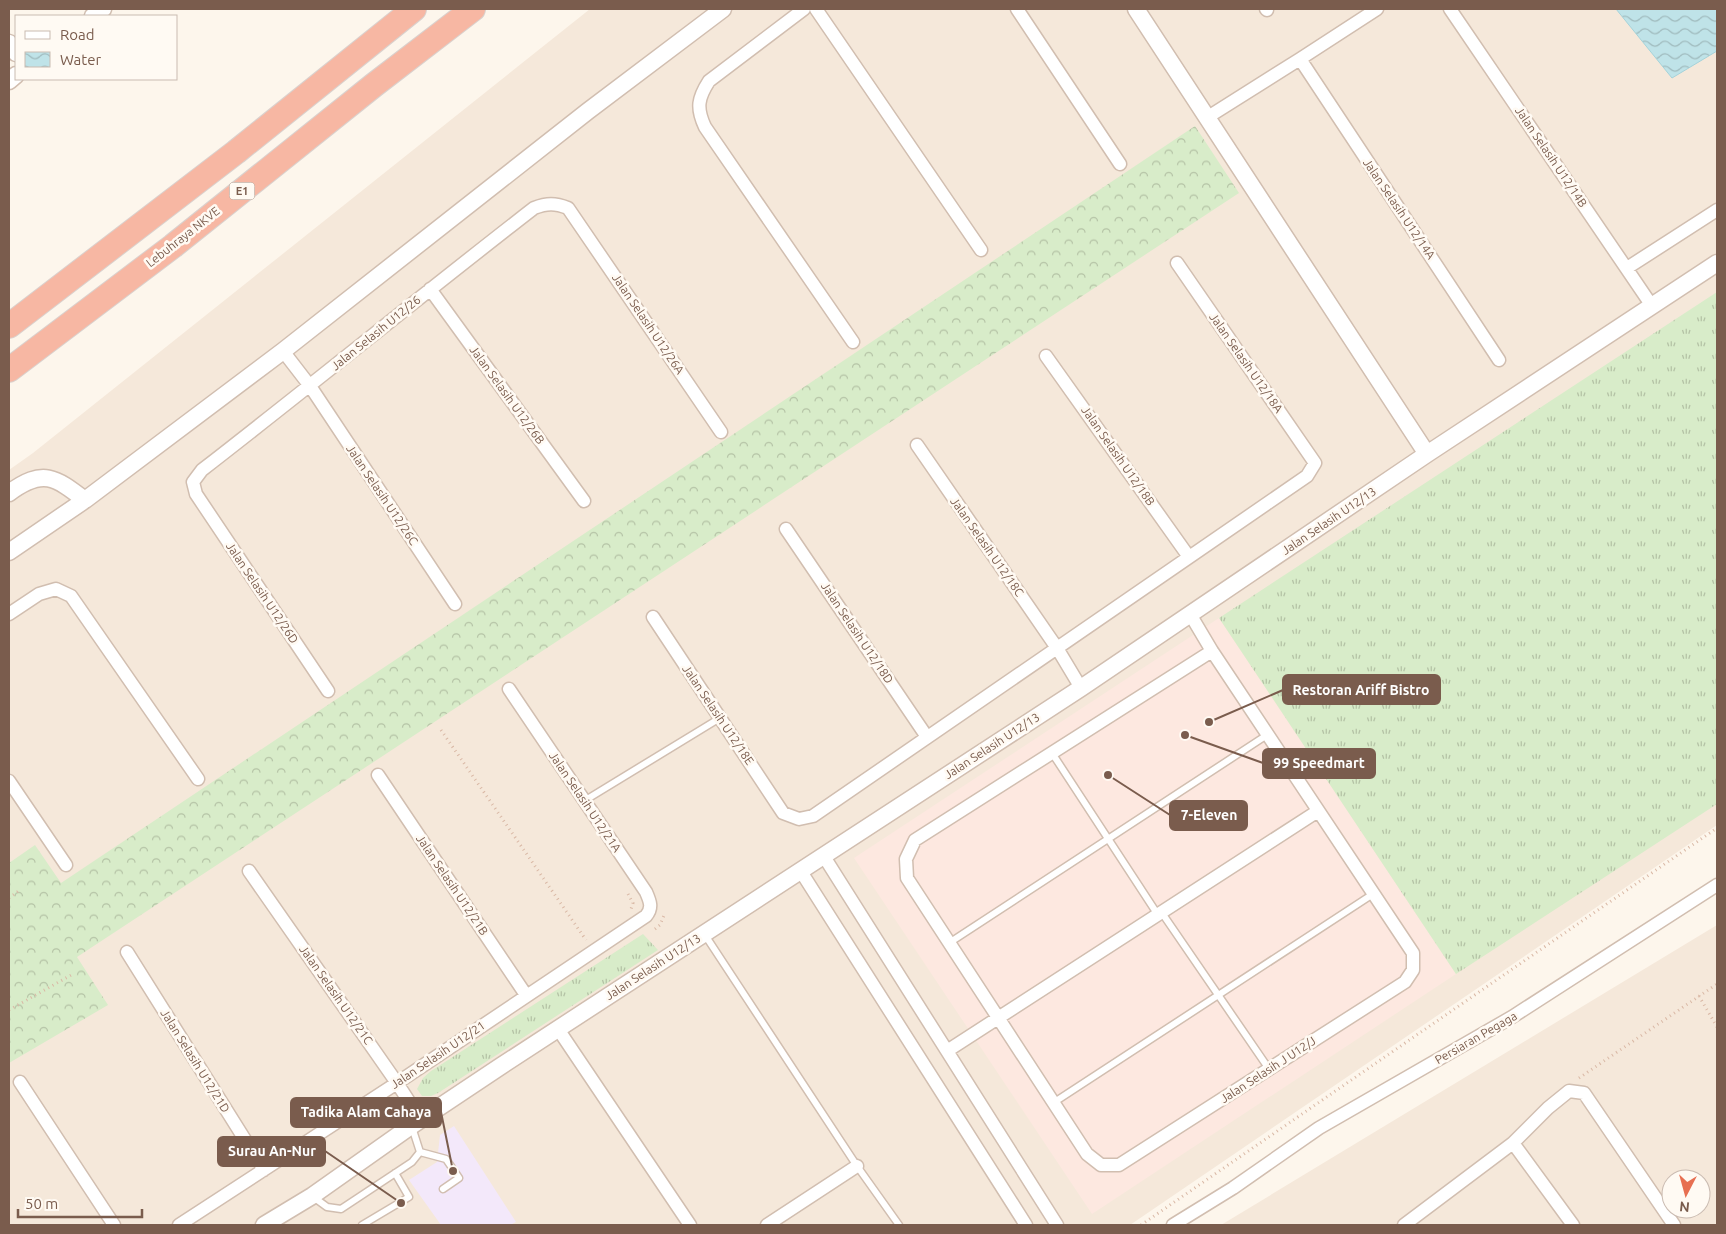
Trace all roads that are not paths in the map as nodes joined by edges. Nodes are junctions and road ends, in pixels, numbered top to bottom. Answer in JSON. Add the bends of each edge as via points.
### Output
{"nodes":[{"id":1,"x":414,"y":9,"type":"edge"},
{"id":2,"x":473,"y":9,"type":"edge"},
{"id":3,"x":723,"y":9,"type":"edge"},
{"id":4,"x":804,"y":9,"type":"edge"},
{"id":5,"x":816,"y":9,"type":"edge"},
{"id":6,"x":1017,"y":9,"type":"edge"},
{"id":7,"x":1136,"y":9,"type":"edge"},
{"id":8,"x":1377,"y":9,"type":"edge"},
{"id":9,"x":1450,"y":9,"type":"edge"},
{"id":10,"x":1300,"y":59,"type":"junction"},
{"id":11,"x":1208,"y":117,"type":"junction"},
{"id":12,"x":1120,"y":164,"type":"dead end"},
{"id":13,"x":1717,"y":210,"type":"edge"},
{"id":14,"x":575,"y":217,"type":"joint"},
{"id":15,"x":981,"y":250,"type":"dead end"},
{"id":16,"x":1177,"y":263,"type":"dead end"},
{"id":17,"x":1717,"y":263,"type":"edge"},
{"id":18,"x":1627,"y":268,"type":"junction"},
{"id":19,"x":430,"y":289,"type":"junction"},
{"id":20,"x":1652,"y":306,"type":"junction"},
{"id":21,"x":9,"y":326,"type":"edge"},
{"id":22,"x":853,"y":342,"type":"dead end"},
{"id":23,"x":283,"y":351,"type":"junction"},
{"id":24,"x":1046,"y":356,"type":"dead end"},
{"id":25,"x":1499,"y":360,"type":"dead end"},
{"id":26,"x":9,"y":370,"type":"edge"},
{"id":27,"x":310,"y":386,"type":"junction"},
{"id":28,"x":721,"y":432,"type":"dead end"},
{"id":29,"x":917,"y":445,"type":"dead end"},
{"id":30,"x":1427,"y":454,"type":"junction"},
{"id":31,"x":9,"y":493,"type":"edge"},
{"id":32,"x":196,"y":494,"type":"joint"},
{"id":33,"x":85,"y":500,"type":"junction"},
{"id":34,"x":584,"y":501,"type":"dead end"},
{"id":35,"x":786,"y":528,"type":"dead end"},
{"id":36,"x":9,"y":552,"type":"edge"},
{"id":37,"x":1189,"y":557,"type":"junction"},
{"id":38,"x":455,"y":604,"type":"dead end"},
{"id":39,"x":9,"y":614,"type":"edge"},
{"id":40,"x":1190,"y":614,"type":"junction"},
{"id":41,"x":652,"y":617,"type":"dead end"},
{"id":42,"x":1057,"y":648,"type":"junction"},
{"id":43,"x":1212,"y":651,"type":"junction"},
{"id":44,"x":1081,"y":688,"type":"junction"},
{"id":45,"x":509,"y":689,"type":"dead end"},
{"id":46,"x":328,"y":691,"type":"dead end"},
{"id":47,"x":720,"y":718,"type":"junction"},
{"id":48,"x":1267,"y":734,"type":"junction"},
{"id":49,"x":927,"y":737,"type":"junction"},
{"id":50,"x":1052,"y":753,"type":"junction"},
{"id":51,"x":378,"y":775,"type":"dead end"},
{"id":52,"x":198,"y":779,"type":"dead end"},
{"id":53,"x":9,"y":781,"type":"edge"},
{"id":54,"x":584,"y":801,"type":"junction"},
{"id":55,"x":1318,"y":811,"type":"junction"},
{"id":56,"x":1109,"y":839,"type":"junction"},
{"id":57,"x":823,"y":855,"type":"junction"},
{"id":58,"x":66,"y":865,"type":"dead end"},
{"id":59,"x":800,"y":870,"type":"junction"},
{"id":60,"x":249,"y":871,"type":"dead end"},
{"id":61,"x":1717,"y":885,"type":"edge"},
{"id":62,"x":1373,"y":894,"type":"junction"},
{"id":63,"x":1160,"y":914,"type":"junction"},
{"id":64,"x":646,"y":916,"type":"joint"},
{"id":65,"x":704,"y":934,"type":"junction"},
{"id":66,"x":950,"y":943,"type":"junction"},
{"id":67,"x":127,"y":952,"type":"dead end"},
{"id":68,"x":1219,"y":994,"type":"junction"},
{"id":69,"x":526,"y":995,"type":"junction"},
{"id":70,"x":998,"y":1019,"type":"junction"},
{"id":71,"x":558,"y":1029,"type":"junction"},
{"id":72,"x":947,"y":1051,"type":"junction"},
{"id":73,"x":1269,"y":1069,"type":"junction"},
{"id":74,"x":20,"y":1082,"type":"dead end"},
{"id":75,"x":397,"y":1083,"type":"junction"},
{"id":76,"x":1053,"y":1103,"type":"junction"},
{"id":77,"x":416,"y":1123,"type":"junction"},
{"id":78,"x":1513,"y":1143,"type":"junction"},
{"id":79,"x":420,"y":1152,"type":"junction"},
{"id":80,"x":857,"y":1166,"type":"junction"},
{"id":81,"x":264,"y":1170,"type":"junction"},
{"id":82,"x":395,"y":1173,"type":"junction"},
{"id":83,"x":443,"y":1190,"type":"dead end"},
{"id":84,"x":312,"y":1196,"type":"junction"},
{"id":85,"x":114,"y":1225,"type":"edge"},
{"id":86,"x":180,"y":1225,"type":"edge"},
{"id":87,"x":264,"y":1225,"type":"edge"},
{"id":88,"x":362,"y":1225,"type":"edge"},
{"id":89,"x":690,"y":1225,"type":"edge"},
{"id":90,"x":767,"y":1225,"type":"edge"},
{"id":91,"x":899,"y":1225,"type":"edge"},
{"id":92,"x":1026,"y":1225,"type":"edge"},
{"id":93,"x":1057,"y":1225,"type":"edge"},
{"id":94,"x":1173,"y":1225,"type":"edge"},
{"id":95,"x":1404,"y":1225,"type":"edge"},
{"id":96,"x":1573,"y":1225,"type":"edge"},
{"id":97,"x":1674,"y":1225,"type":"edge"}],
"edges":[{"from":1,"to":21,"type":"highway","via":[[236,152]]},
{"from":2,"to":26,"type":"highway","name":"Lebuhraya NKVE","number":"E1","via":[[173,246]]},
{"from":3,"to":23,"type":"street"},
{"from":4,"to":22,"type":"street","via":[[709,81],[702,91],[700,116]]},
{"from":5,"to":15,"type":"street"},
{"from":6,"to":12,"type":"street"},
{"from":7,"to":11,"type":"street"},
{"from":8,"to":10,"type":"street"},
{"from":9,"to":18,"type":"street","name":"Jalan Selasih U12/14B"},
{"from":10,"to":11,"type":"street"},
{"from":10,"to":25,"type":"street","name":"Jalan Selasih U12/14A"},
{"from":11,"to":30,"type":"street"},
{"from":13,"to":18,"type":"street"},
{"from":14,"to":19,"type":"street","name":"Jalan Selasih U12/26","via":[[568,208],[557,204],[534,208]]},
{"from":14,"to":28,"type":"street","name":"Jalan Selasih U12/26A"},
{"from":16,"to":37,"type":"street","name":"Jalan Selasih U12/18A","via":[[1315,463],[1308,476]]},
{"from":17,"to":20,"type":"street","name":"Jalan Selasih U12/13"},
{"from":18,"to":20,"type":"street","name":"Jalan Selasih U12/14B"},
{"from":19,"to":27,"type":"street","name":"Jalan Selasih U12/26"},
{"from":19,"to":34,"type":"street","name":"Jalan Selasih U12/26B"},
{"from":20,"to":30,"type":"street","name":"Jalan Selasih U12/13"},
{"from":23,"to":27,"type":"street","name":"Jalan Selasih U12/26C"},
{"from":23,"to":33,"type":"street"},
{"from":24,"to":37,"type":"street","name":"Jalan Selasih U12/18B"},
{"from":27,"to":32,"type":"street","name":"Jalan Selasih U12/26","via":[[202,470],[193,482]]},
{"from":27,"to":38,"type":"street","name":"Jalan Selasih U12/26C"},
{"from":29,"to":42,"type":"street","name":"Jalan Selasih U12/18C"},
{"from":30,"to":40,"type":"street","name":"Jalan Selasih U12/13"},
{"from":31,"to":33,"type":"street","via":[[23,482],[44,477],[62,483]]},
{"from":32,"to":46,"type":"street","name":"Jalan Selasih U12/26D"},
{"from":33,"to":36,"type":"street"},
{"from":35,"to":49,"type":"street","name":"Jalan Selasih U12/18D"},
{"from":37,"to":42,"type":"street"},
{"from":39,"to":52,"type":"street","via":[[39,594],[56,589],[71,596]]},
{"from":40,"to":43,"type":"street"},
{"from":40,"to":44,"type":"street","name":"Jalan Selasih U12/13"},
{"from":41,"to":47,"type":"street","name":"Jalan Selasih U12/18E"},
{"from":42,"to":44,"type":"street","name":"Jalan Selasih U12/18C"},
{"from":42,"to":49,"type":"street"},
{"from":43,"to":48,"type":"street"},
{"from":43,"to":50,"type":"street"},
{"from":44,"to":57,"type":"street","name":"Jalan Selasih U12/13"},
{"from":45,"to":54,"type":"street","name":"Jalan Selasih U12/21A"},
{"from":47,"to":49,"type":"street","name":"Jalan Selasih U12/18E","via":[[783,813],[799,819],[813,816]]},
{"from":47,"to":54,"type":"lane"},
{"from":48,"to":55,"type":"street"},
{"from":48,"to":56,"type":"lane"},
{"from":50,"to":56,"type":"lane"},
{"from":50,"to":66,"type":"street","via":[[915,840],[906,859],[908,878]]},
{"from":51,"to":69,"type":"street","name":"Jalan Selasih U12/21B"},
{"from":53,"to":58,"type":"street"},
{"from":54,"to":64,"type":"street","name":"Jalan Selasih U12/21A","via":[[646,892],[650,904]]},
{"from":55,"to":62,"type":"street"},
{"from":55,"to":63,"type":"street"},
{"from":56,"to":63,"type":"lane"},
{"from":56,"to":66,"type":"lane"},
{"from":57,"to":59,"type":"street","name":"Jalan Selasih U12/13"},
{"from":57,"to":72,"type":"street"},
{"from":59,"to":65,"type":"street","name":"Jalan Selasih U12/13"},
{"from":59,"to":92,"type":"street"},
{"from":60,"to":75,"type":"street","name":"Jalan Selasih U12/21C"},
{"from":61,"to":94,"type":"street","name":"Persiaran Pegaga","via":[[1512,1017],[1319,1128]]},
{"from":62,"to":68,"type":"lane"},
{"from":62,"to":73,"type":"street","name":"Jalan Selasih J U12/J","via":[[1413,954],[1413,970],[1405,982]]},
{"from":63,"to":68,"type":"lane"},
{"from":63,"to":70,"type":"street"},
{"from":64,"to":69,"type":"street","name":"Jalan Selasih U12/21"},
{"from":65,"to":71,"type":"street","name":"Jalan Selasih U12/13"},
{"from":65,"to":80,"type":"lane"},
{"from":66,"to":70,"type":"street"},
{"from":67,"to":81,"type":"street","name":"Jalan Selasih U12/21D"},
{"from":68,"to":73,"type":"lane"},
{"from":68,"to":76,"type":"lane"},
{"from":69,"to":75,"type":"street","name":"Jalan Selasih U12/21"},
{"from":70,"to":72,"type":"street"},
{"from":70,"to":76,"type":"street"},
{"from":71,"to":77,"type":"street","name":"Jalan Selasih U12/13"},
{"from":71,"to":89,"type":"street"},
{"from":72,"to":93,"type":"street"},
{"from":73,"to":76,"type":"street","name":"Jalan Selasih J U12/J","via":[[1119,1166],[1101,1165],[1087,1154]]},
{"from":74,"to":85,"type":"street"},
{"from":75,"to":77,"type":"street","name":"Jalan Selasih U12/21C"},
{"from":75,"to":81,"type":"street","name":"Jalan Selasih U12/21"},
{"from":77,"to":79,"type":"lane"},
{"from":77,"to":84,"type":"street","name":"Jalan Selasih U12/13"},
{"from":78,"to":95,"type":"street"},
{"from":78,"to":96,"type":"street"},
{"from":78,"to":97,"type":"street","via":[[1569,1091],[1584,1093]]},
{"from":79,"to":82,"type":"lane","via":[[412,1162]]},
{"from":79,"to":83,"type":"lane","via":[[446,1159],[459,1178]]},
{"from":80,"to":90,"type":"street"},
{"from":80,"to":91,"type":"lane"},
{"from":81,"to":86,"type":"street","name":"Jalan Selasih U12/21"},
{"from":82,"to":84,"type":"lane","via":[[341,1209],[327,1207]]},
{"from":82,"to":88,"type":"lane","via":[[409,1198]]},
{"from":84,"to":87,"type":"street","name":"Jalan Selasih U12/13"}]}
